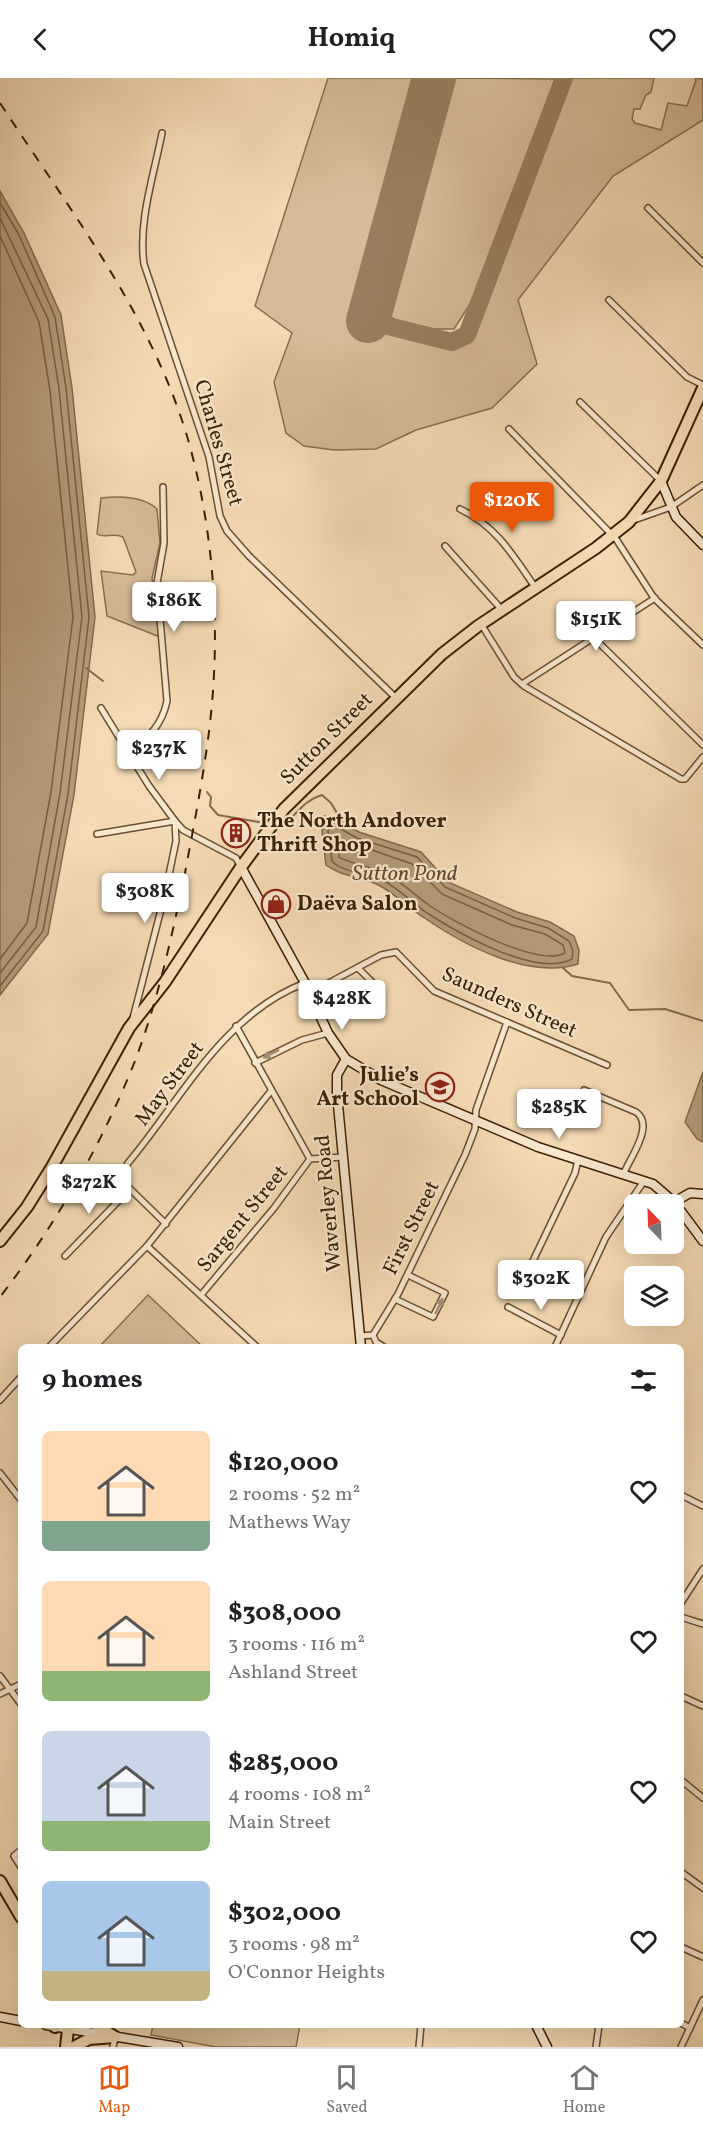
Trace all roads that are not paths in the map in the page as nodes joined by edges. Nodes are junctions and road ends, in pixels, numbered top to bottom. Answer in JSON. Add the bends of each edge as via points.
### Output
{"nodes":[{"id":1,"x":162,"y":133,"type":"dead end"},
{"id":2,"x":648,"y":208,"type":"dead end"},
{"id":3,"x":703,"y":263,"type":"edge"},
{"id":4,"x":609,"y":300,"type":"dead end"},
{"id":5,"x":703,"y":386,"type":"edge"},
{"id":6,"x":580,"y":402,"type":"dead end"},
{"id":7,"x":509,"y":429,"type":"dead end"},
{"id":8,"x":661,"y":481,"type":"junction"},
{"id":9,"x":703,"y":485,"type":"edge"},
{"id":10,"x":163,"y":487,"type":"dead end"},
{"id":11,"x":671,"y":507,"type":"junction"},
{"id":12,"x":460,"y":509,"type":"dead end"},
{"id":13,"x":629,"y":522,"type":"junction"},
{"id":14,"x":613,"y":536,"type":"junction"},
{"id":15,"x":703,"y":545,"type":"edge"},
{"id":16,"x":445,"y":546,"type":"dead end"},
{"id":17,"x":535,"y":587,"type":"junction"},
{"id":18,"x":655,"y":598,"type":"junction"},
{"id":19,"x":502,"y":610,"type":"junction"},
{"id":20,"x":481,"y":624,"type":"junction"},
{"id":21,"x":595,"y":639,"type":"junction"},
{"id":22,"x":703,"y":645,"type":"edge"},
{"id":23,"x":522,"y":684,"type":"junction"},
{"id":24,"x":396,"y":698,"type":"junction"},
{"id":25,"x":101,"y":708,"type":"dead end"},
{"id":26,"x":703,"y":745,"type":"edge"},
{"id":27,"x":129,"y":750,"type":"junction"},
{"id":28,"x":703,"y":757,"type":"edge"},
{"id":29,"x":175,"y":821,"type":"junction"},
{"id":30,"x":97,"y":834,"type":"dead end"},
{"id":31,"x":241,"y":867,"type":"junction"},
{"id":32,"x":358,"y":968,"type":"junction"},
{"id":33,"x":305,"y":983,"type":"junction"},
{"id":34,"x":310,"y":993,"type":"junction"},
{"id":35,"x":351,"y":1010,"type":"dead end"},
{"id":36,"x":507,"y":1022,"type":"junction"},
{"id":37,"x":236,"y":1026,"type":"junction"},
{"id":38,"x":129,"y":1028,"type":"junction"},
{"id":39,"x":328,"y":1033,"type":"junction"},
{"id":40,"x":346,"y":1059,"type":"junction"},
{"id":41,"x":255,"y":1063,"type":"junction"},
{"id":42,"x":607,"y":1065,"type":"dead end"},
{"id":43,"x":584,"y":1090,"type":"dead end"},
{"id":44,"x":271,"y":1091,"type":"junction"},
{"id":45,"x":476,"y":1119,"type":"junction"},
{"id":46,"x":343,"y":1157,"type":"junction"},
{"id":47,"x":310,"y":1159,"type":"junction"},
{"id":48,"x":578,"y":1160,"type":"junction"},
{"id":49,"x":624,"y":1173,"type":"junction"},
{"id":50,"x":644,"y":1181,"type":"junction"},
{"id":51,"x":129,"y":1189,"type":"junction"},
{"id":52,"x":665,"y":1194,"type":"edge"},
{"id":53,"x":703,"y":1194,"type":"edge"},
{"id":54,"x":684,"y":1196,"type":"edge"},
{"id":55,"x":684,"y":1215,"type":"edge"},
{"id":56,"x":17,"y":1220,"type":"junction"},
{"id":57,"x":166,"y":1224,"type":"junction"},
{"id":58,"x":0,"y":1229,"type":"edge"},
{"id":59,"x":0,"y":1241,"type":"edge"},
{"id":60,"x":703,"y":1241,"type":"edge"},
{"id":61,"x":147,"y":1246,"type":"junction"},
{"id":62,"x":65,"y":1256,"type":"dead end"},
{"id":63,"x":530,"y":1267,"type":"dead end"},
{"id":64,"x":408,"y":1275,"type":"junction"},
{"id":65,"x":201,"y":1295,"type":"junction"},
{"id":66,"x":395,"y":1299,"type":"junction"},
{"id":67,"x":508,"y":1307,"type":"dead end"},
{"id":68,"x":373,"y":1335,"type":"junction"},
{"id":69,"x":561,"y":1335,"type":"junction"},
{"id":70,"x":360,"y":1336,"type":"junction"},
{"id":71,"x":52,"y":1344,"type":"edge"},
{"id":72,"x":254,"y":1344,"type":"edge"},
{"id":73,"x":361,"y":1344,"type":"edge"},
{"id":74,"x":379,"y":1344,"type":"edge"},
{"id":75,"x":556,"y":1344,"type":"edge"},
{"id":76,"x":18,"y":1380,"type":"edge"},
{"id":77,"x":0,"y":1400,"type":"edge"},
{"id":78,"x":0,"y":1473,"type":"edge"},
{"id":79,"x":18,"y":1496,"type":"edge"},
{"id":80,"x":684,"y":1496,"type":"edge"},
{"id":81,"x":703,"y":1506,"type":"edge"},
{"id":82,"x":703,"y":1569,"type":"edge"},
{"id":83,"x":684,"y":1599,"type":"edge"},
{"id":84,"x":684,"y":1618,"type":"edge"},
{"id":85,"x":703,"y":1624,"type":"edge"},
{"id":86,"x":0,"y":1676,"type":"edge"},
{"id":87,"x":18,"y":1685,"type":"edge"},
{"id":88,"x":10,"y":1689,"type":"junction"},
{"id":89,"x":0,"y":1694,"type":"edge"},
{"id":90,"x":684,"y":1697,"type":"edge"},
{"id":91,"x":18,"y":1700,"type":"edge"},
{"id":92,"x":703,"y":1706,"type":"edge"},
{"id":93,"x":684,"y":1782,"type":"edge"},
{"id":94,"x":703,"y":1798,"type":"edge"},
{"id":95,"x":684,"y":1874,"type":"edge"},
{"id":96,"x":0,"y":1881,"type":"edge"},
{"id":97,"x":703,"y":1888,"type":"edge"},
{"id":98,"x":18,"y":1912,"type":"edge"},
{"id":99,"x":684,"y":1948,"type":"edge"},
{"id":100,"x":703,"y":1957,"type":"edge"},
{"id":101,"x":703,"y":2000,"type":"edge"},
{"id":102,"x":0,"y":2017,"type":"edge"},
{"id":103,"x":18,"y":2020,"type":"edge"},
{"id":104,"x":684,"y":2025,"type":"edge"},
{"id":105,"x":63,"y":2028,"type":"edge"},
{"id":106,"x":99,"y":2028,"type":"edge"},
{"id":107,"x":422,"y":2028,"type":"edge"},
{"id":108,"x":538,"y":2028,"type":"edge"},
{"id":109,"x":599,"y":2028,"type":"edge"},
{"id":110,"x":690,"y":2028,"type":"junction"},
{"id":111,"x":68,"y":2029,"type":"junction"},
{"id":112,"x":114,"y":2042,"type":"edge"},
{"id":113,"x":66,"y":2047,"type":"edge"},
{"id":114,"x":74,"y":2047,"type":"edge"},
{"id":115,"x":178,"y":2047,"type":"edge"},
{"id":116,"x":419,"y":2047,"type":"edge"},
{"id":117,"x":547,"y":2047,"type":"edge"},
{"id":118,"x":596,"y":2047,"type":"edge"},
{"id":119,"x":681,"y":2047,"type":"edge"}],
"edges":[{"from":1,"to":24,"type":"street","name":"Charles Street","via":[[142,240],[144,264],[209,457],[220,516],[227,531],[249,556]]},
{"from":2,"to":3,"type":"street"},
{"from":4,"to":5,"type":"street","via":[[687,376]]},
{"from":5,"to":8,"type":"highway","name":"Sutton Street"},
{"from":6,"to":8,"type":"street"},
{"from":7,"to":14,"type":"street"},
{"from":8,"to":11,"type":"main road"},
{"from":8,"to":13,"type":"highway","name":"Sutton Street"},
{"from":9,"to":11,"type":"street"},
{"from":10,"to":27,"type":"street","via":[[164,534],[157,583],[167,701],[155,730]]},
{"from":11,"to":13,"type":"street"},
{"from":11,"to":15,"type":"main road"},
{"from":12,"to":17,"type":"street","via":[[480,518],[500,536]]},
{"from":13,"to":14,"type":"highway","name":"Sutton Street"},
{"from":14,"to":17,"type":"highway","name":"Sutton Street"},
{"from":14,"to":18,"type":"street"},
{"from":16,"to":19,"type":"street"},
{"from":17,"to":19,"type":"highway","name":"Sutton Street"},
{"from":18,"to":21,"type":"street"},
{"from":18,"to":22,"type":"street"},
{"from":19,"to":20,"type":"highway","name":"Sutton Street"},
{"from":20,"to":23,"type":"street"},
{"from":20,"to":24,"type":"highway","name":"Sutton Street"},
{"from":21,"to":23,"type":"street"},
{"from":21,"to":26,"type":"street"},
{"from":23,"to":28,"type":"street","via":[[681,779]]},
{"from":24,"to":31,"type":"highway","name":"Sutton Street","via":[[333,764],[295,797]]},
{"from":25,"to":27,"type":"street"},
{"from":27,"to":29,"type":"street"},
{"from":29,"to":30,"type":"street"},
{"from":29,"to":31,"type":"street","via":[[183,830],[236,858]]},
{"from":29,"to":38,"type":"street","via":[[176,841],[164,898]]},
{"from":31,"to":33,"type":"main road"},
{"from":31,"to":38,"type":"highway","name":"Sutton Street","via":[[165,982]]},
{"from":32,"to":34,"type":"street","name":"Saunders Street"},
{"from":32,"to":35,"type":"street","via":[[375,986]]},
{"from":32,"to":36,"type":"street","name":"Saunders Street","via":[[386,952],[396,952],[434,991]]},
{"from":33,"to":34,"type":"main road"},
{"from":33,"to":37,"type":"street","name":"May Street"},
{"from":34,"to":39,"type":"main road"},
{"from":36,"to":42,"type":"street","name":"Saunders Street"},
{"from":36,"to":45,"type":"street","name":"First Street"},
{"from":37,"to":41,"type":"street"},
{"from":37,"to":51,"type":"street","name":"May Street","via":[[128,1163],[123,1178]]},
{"from":38,"to":56,"type":"highway","name":"Sutton Street","via":[[52,1167]]},
{"from":39,"to":40,"type":"main road"},
{"from":39,"to":41,"type":"street","one_way":true,"via":[[302,1040]]},
{"from":40,"to":45,"type":"main road","via":[[383,1082]]},
{"from":40,"to":46,"type":"main road","name":"Waverley Road","via":[[337,1076]]},
{"from":41,"to":44,"type":"street"},
{"from":43,"to":49,"type":"street","via":[[642,1118],[643,1128]]},
{"from":44,"to":47,"type":"street"},
{"from":44,"to":57,"type":"street"},
{"from":45,"to":48,"type":"main road"},
{"from":45,"to":64,"type":"street","name":"First Street","via":[[464,1156]]},
{"from":46,"to":47,"type":"street","name":"Sargent Street"},
{"from":46,"to":70,"type":"main road","name":"Waverley Road"},
{"from":47,"to":65,"type":"street","name":"Sargent Street"},
{"from":48,"to":49,"type":"main road"},
{"from":48,"to":63,"type":"street"},
{"from":49,"to":50,"type":"main road"},
{"from":50,"to":52,"type":"main road"},
{"from":50,"to":69,"type":"street","via":[[606,1237]]},
{"from":51,"to":57,"type":"street"},
{"from":51,"to":62,"type":"street"},
{"from":53,"to":54,"type":"main road"},
{"from":55,"to":60,"type":"main road"},
{"from":56,"to":58,"type":"highway"},
{"from":56,"to":59,"type":"highway","name":"Sutton Street"},
{"from":57,"to":61,"type":"street"},
{"from":61,"to":65,"type":"street"},
{"from":61,"to":71,"type":"street"},
{"from":64,"to":66,"type":"street","name":"First Street"},
{"from":66,"to":64,"type":"street","one_way":true,"via":[[433,1317],[445,1293]]},
{"from":65,"to":72,"type":"street"},
{"from":66,"to":68,"type":"street","name":"First Street"},
{"from":67,"to":69,"type":"street"},
{"from":68,"to":70,"type":"street"},
{"from":68,"to":74,"type":"street"},
{"from":69,"to":75,"type":"street"},
{"from":70,"to":73,"type":"main road","name":"Waverley Road"},
{"from":76,"to":77,"type":"street"},
{"from":78,"to":79,"type":"street"},
{"from":80,"to":81,"type":"street"},
{"from":82,"to":83,"type":"street"},
{"from":84,"to":85,"type":"street"},
{"from":86,"to":88,"type":"street"},
{"from":87,"to":88,"type":"street"},
{"from":88,"to":89,"type":"street"},
{"from":88,"to":91,"type":"street"},
{"from":90,"to":92,"type":"street"},
{"from":93,"to":94,"type":"street"},
{"from":95,"to":97,"type":"street"},
{"from":96,"to":98,"type":"highway"},
{"from":99,"to":100,"type":"street"},
{"from":101,"to":110,"type":"street"},
{"from":102,"to":103,"type":"main road"},
{"from":104,"to":110,"type":"street"},
{"from":105,"to":111,"type":"main road"},
{"from":106,"to":112,"type":"highway"},
{"from":107,"to":116,"type":"street"},
{"from":108,"to":117,"type":"main road"},
{"from":109,"to":118,"type":"street"},
{"from":110,"to":119,"type":"street"},
{"from":111,"to":112,"type":"main road"},
{"from":111,"to":113,"type":"highway"},
{"from":112,"to":114,"type":"highway","via":[[89,2039]]},
{"from":112,"to":115,"type":"main road"}]}
